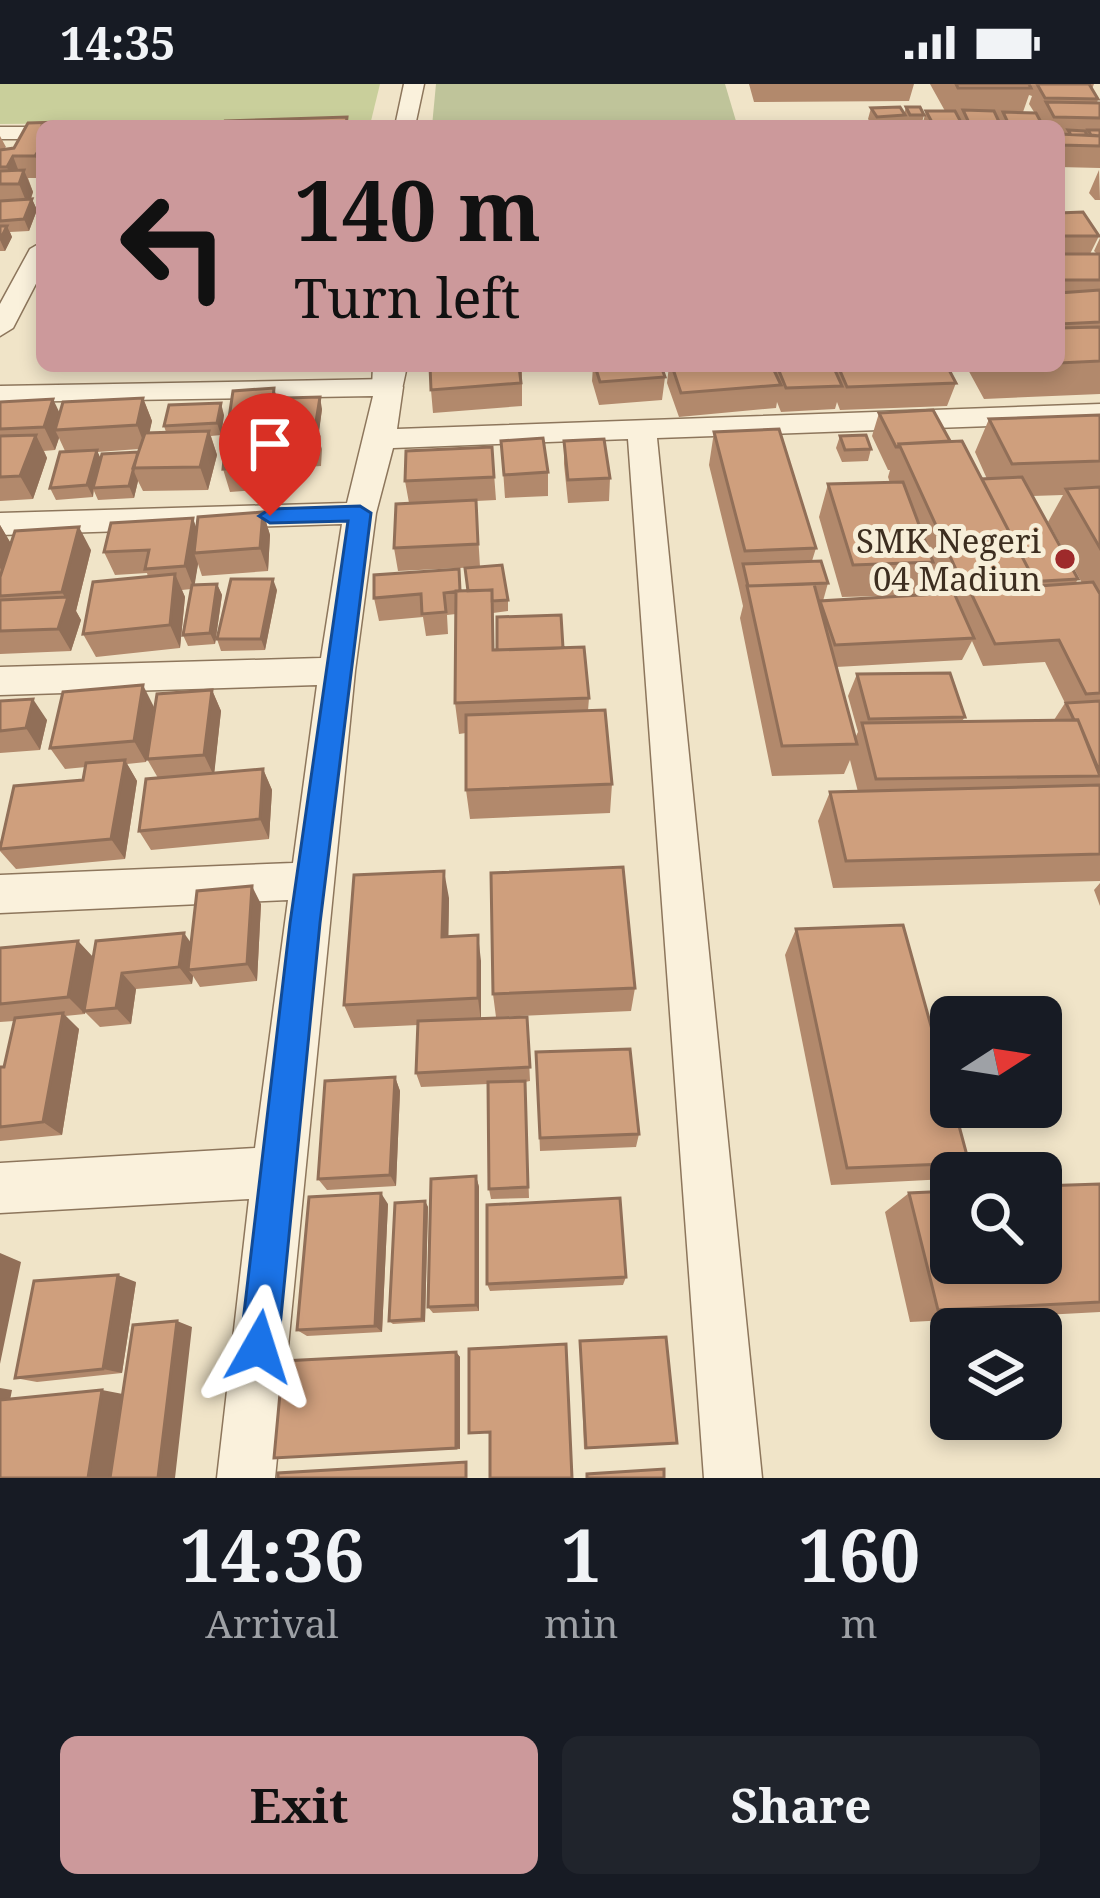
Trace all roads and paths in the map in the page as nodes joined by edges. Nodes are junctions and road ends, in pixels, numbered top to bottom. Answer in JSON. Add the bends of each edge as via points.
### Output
{"nodes":[{"id":1,"x":414,"y":84,"type":"edge"},
{"id":2,"x":406,"y":120,"type":"edge"},
{"id":3,"x":0,"y":133,"type":"edge"},
{"id":4,"x":36,"y":133,"type":"edge"},
{"id":5,"x":36,"y":260,"type":"edge"},
{"id":6,"x":0,"y":328,"type":"edge"},
{"id":7,"x":389,"y":376,"type":"edge"},
{"id":8,"x":0,"y":394,"type":"edge"},
{"id":9,"x":1100,"y":412,"type":"edge"},
{"id":10,"x":642,"y":431,"type":"junction"},
{"id":11,"x":381,"y":439,"type":"junction"},
{"id":12,"x":360,"y":513,"type":"junction"},
{"id":13,"x":0,"y":524,"type":"edge"},
{"id":14,"x":337,"y":671,"type":"junction"},
{"id":15,"x":0,"y":681,"type":"edge"},
{"id":16,"x":310,"y":881,"type":"junction"},
{"id":17,"x":0,"y":894,"type":"edge"},
{"id":18,"x":277,"y":1172,"type":"junction"},
{"id":19,"x":0,"y":1188,"type":"edge"},
{"id":20,"x":246,"y":1478,"type":"edge"},
{"id":21,"x":733,"y":1478,"type":"edge"}],
"edges":[{"from":1,"to":2,"type":"street"},
{"from":3,"to":4,"type":"street"},
{"from":5,"to":6,"type":"street"},
{"from":7,"to":8,"type":"street"},
{"from":7,"to":11,"type":"street"},
{"from":9,"to":10,"type":"street"},
{"from":10,"to":11,"type":"street"},
{"from":10,"to":21,"type":"street"},
{"from":11,"to":12,"type":"street"},
{"from":12,"to":13,"type":"street"},
{"from":12,"to":14,"type":"street"},
{"from":14,"to":15,"type":"street"},
{"from":14,"to":16,"type":"street"},
{"from":16,"to":17,"type":"street"},
{"from":16,"to":18,"type":"street"},
{"from":18,"to":19,"type":"street"},
{"from":18,"to":20,"type":"street"}]}
